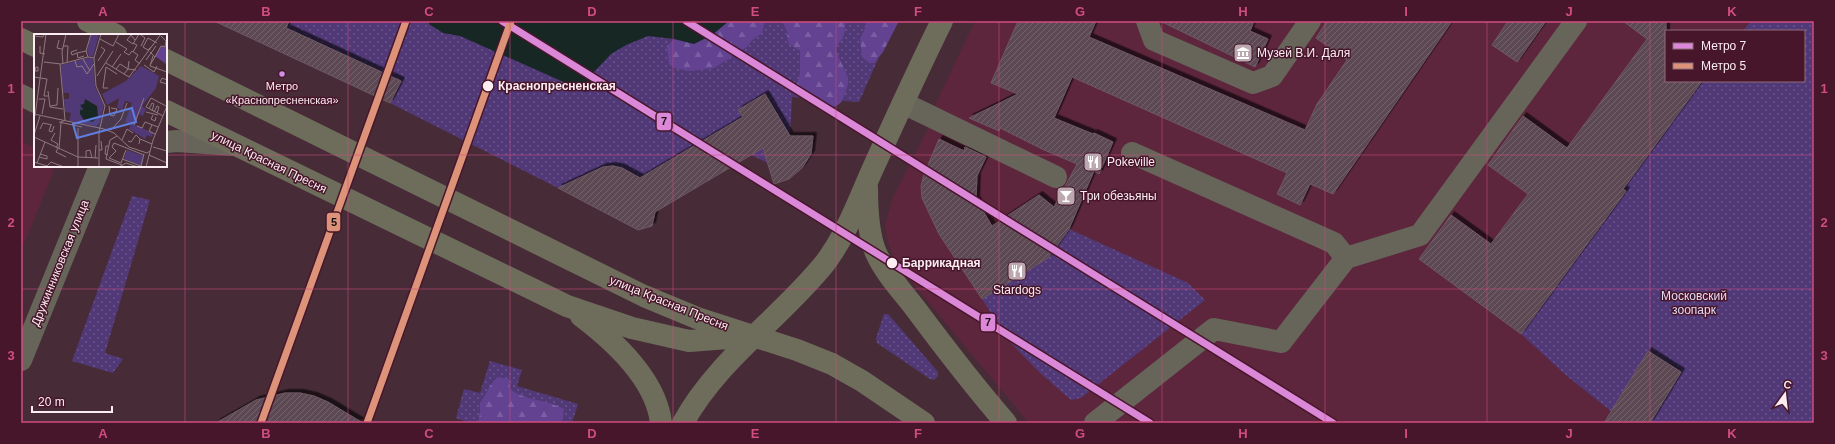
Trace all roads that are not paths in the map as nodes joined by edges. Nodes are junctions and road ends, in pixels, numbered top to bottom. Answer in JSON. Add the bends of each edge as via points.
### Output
{"nodes":[{"id":1,"x":88,"y":21,"type":"edge"},
{"id":2,"x":942,"y":21,"type":"edge"},
{"id":3,"x":1147,"y":21,"type":"edge"},
{"id":4,"x":1310,"y":21,"type":"edge"},
{"id":5,"x":1576,"y":21,"type":"edge"},
{"id":6,"x":114,"y":34,"type":"edge"},
{"id":7,"x":21,"y":39,"type":"edge"},
{"id":8,"x":34,"y":46,"type":"edge"},
{"id":9,"x":167,"y":60,"type":"edge"},
{"id":10,"x":21,"y":95,"type":"edge"},
{"id":11,"x":34,"y":102,"type":"edge"},
{"id":12,"x":903,"y":103,"type":"junction"},
{"id":13,"x":167,"y":112,"type":"edge"},
{"id":14,"x":167,"y":142,"type":"edge"},
{"id":15,"x":234,"y":145,"type":"junction"},
{"id":16,"x":1132,"y":153,"type":"dead end"},
{"id":17,"x":100,"y":167,"type":"edge"},
{"id":18,"x":1056,"y":177,"type":"dead end"},
{"id":19,"x":867,"y":183,"type":"junction"},
{"id":20,"x":1346,"y":258,"type":"junction"},
{"id":21,"x":567,"y":306,"type":"junction"},
{"id":22,"x":753,"y":336,"type":"junction"},
{"id":23,"x":21,"y":360,"type":"edge"},
{"id":24,"x":661,"y":423,"type":"edge"},
{"id":25,"x":683,"y":423,"type":"edge"},
{"id":26,"x":924,"y":423,"type":"edge"},
{"id":27,"x":1006,"y":423,"type":"edge"},
{"id":28,"x":1095,"y":423,"type":"edge"}],
"edges":[{"from":1,"to":6,"type":"main road"},
{"from":2,"to":12,"type":"main road"},
{"from":3,"to":4,"type":"street","via":[[1154,40],[1253,83],[1272,76]]},
{"from":5,"to":20,"type":"street","via":[[1420,235]]},
{"from":7,"to":8,"type":"main road"},
{"from":9,"to":22,"type":"main road","name":"улица Красная Пресня","via":[[598,274],[696,318]]},
{"from":10,"to":11,"type":"street"},
{"from":12,"to":18,"type":"street"},
{"from":12,"to":19,"type":"main road"},
{"from":13,"to":15,"type":"main road","name":"улица Красная Пресня"},
{"from":14,"to":15,"type":"street"},
{"from":15,"to":21,"type":"main road","name":"улица Красная Пресня"},
{"from":16,"to":20,"type":"street","via":[[1334,243]]},
{"from":17,"to":23,"type":"street","name":"Дружинниковская улица"},
{"from":19,"to":22,"type":"main road","via":[[852,216],[825,263]]},
{"from":19,"to":27,"type":"main road","via":[[871,238],[877,255],[893,280]]},
{"from":20,"to":28,"type":"street","via":[[1282,342],[1214,329]]},
{"from":21,"to":22,"type":"main road","name":"улица Красная Пресня","via":[[632,328],[688,341]]},
{"from":21,"to":24,"type":"main road","via":[[599,329],[623,351],[647,385]]},
{"from":22,"to":25,"type":"main road","via":[[707,386]]},
{"from":22,"to":26,"type":"main road","via":[[832,364],[862,380]]}]}
